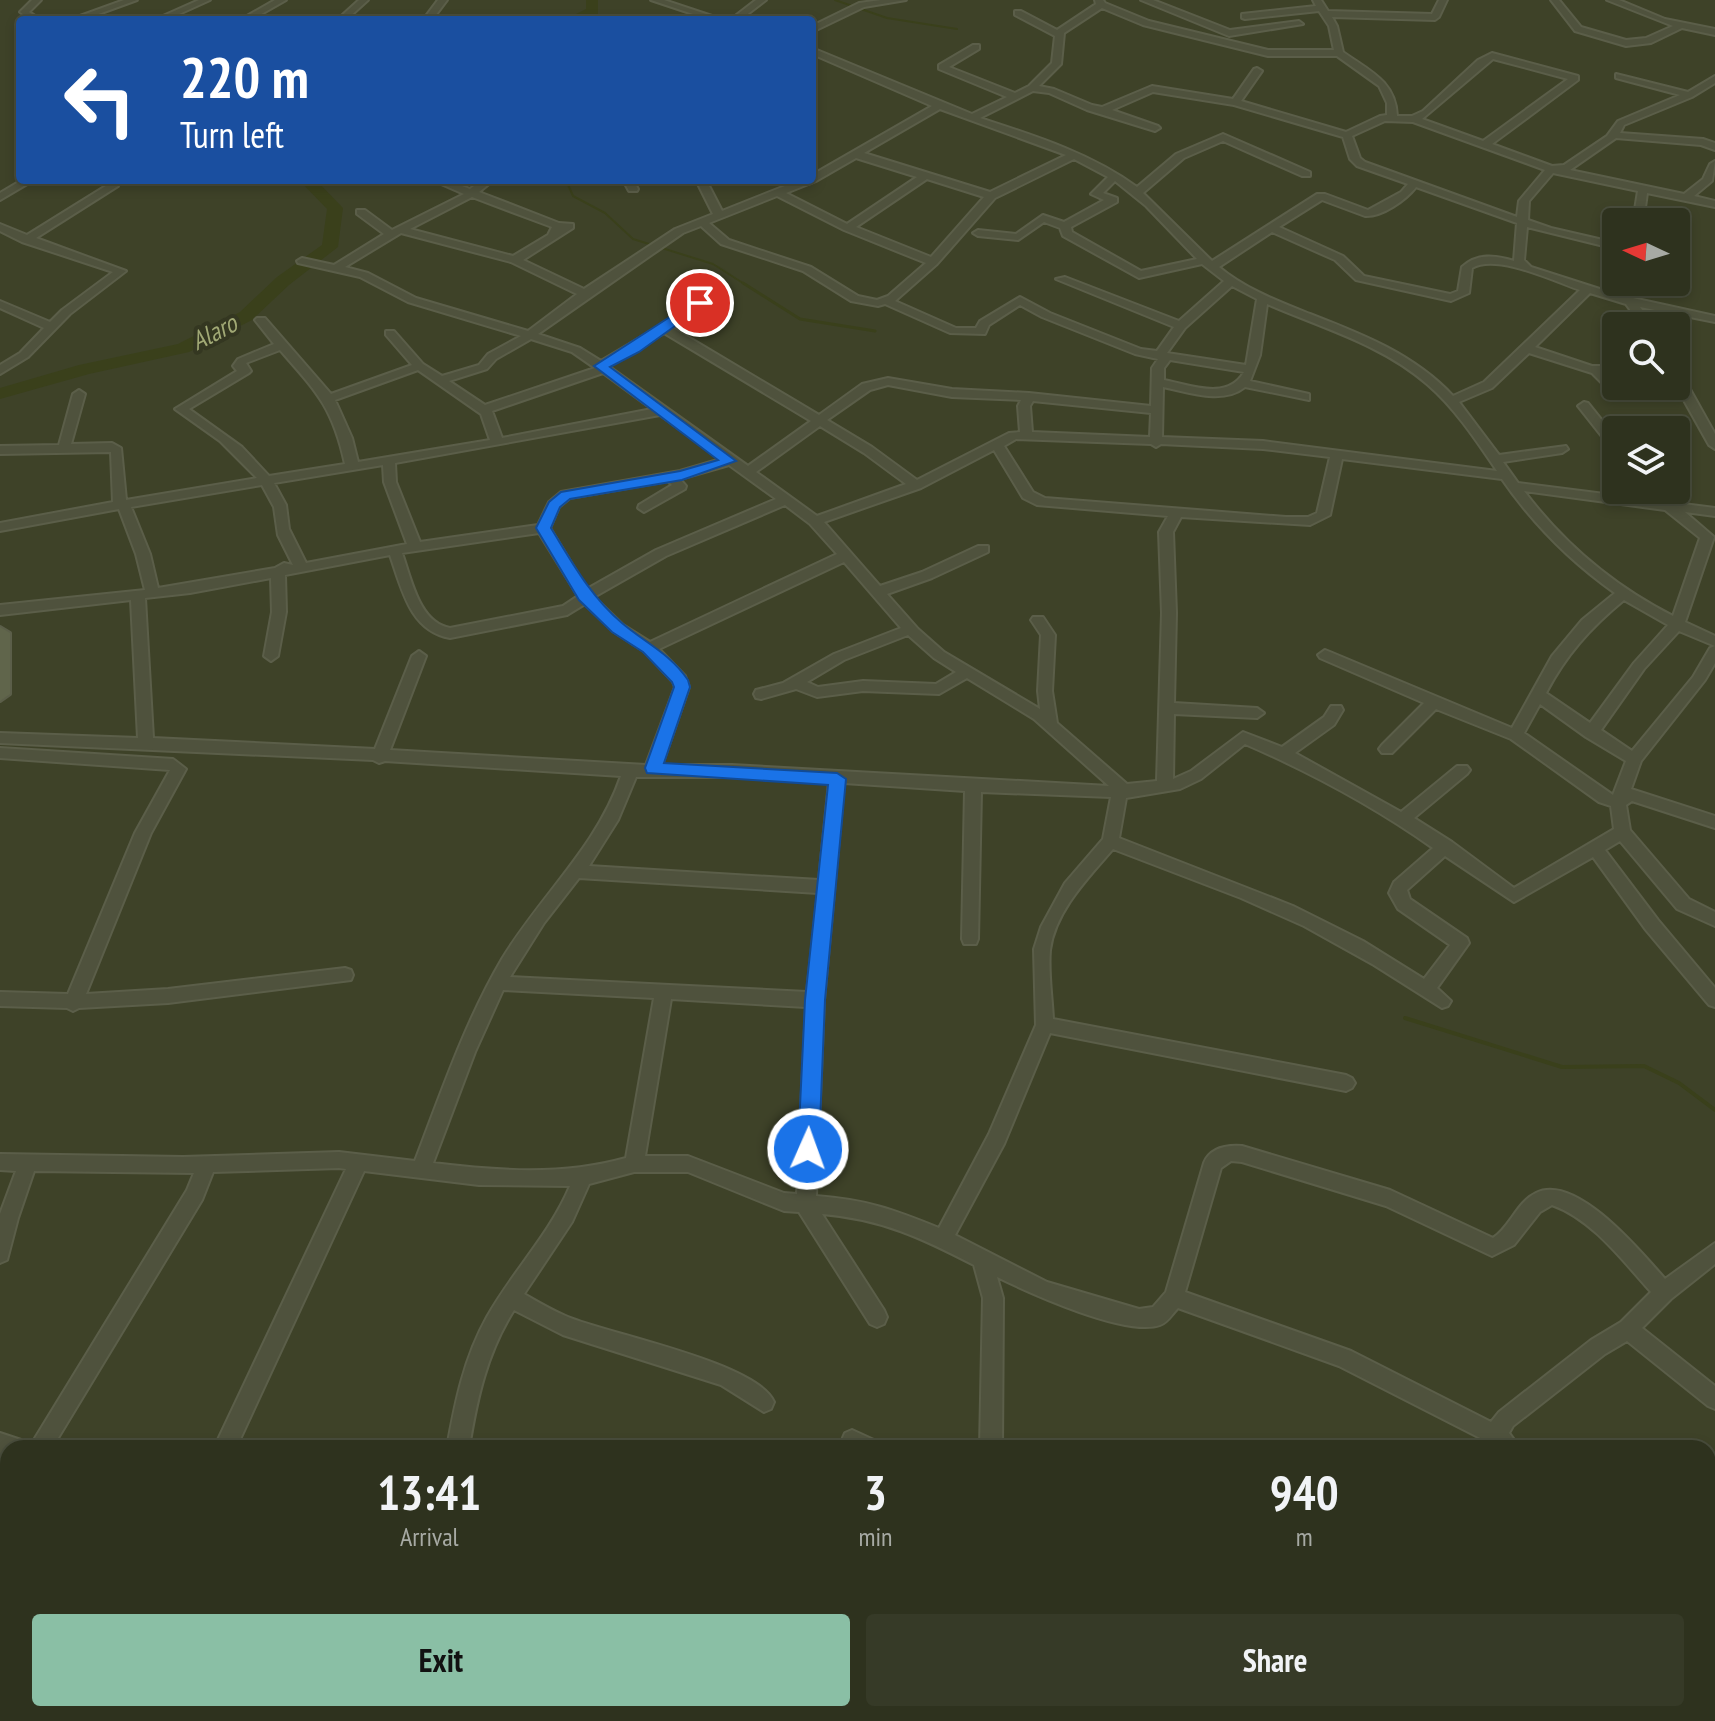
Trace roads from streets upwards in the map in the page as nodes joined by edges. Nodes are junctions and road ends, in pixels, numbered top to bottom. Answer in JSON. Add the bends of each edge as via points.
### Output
{"nodes":[{"id":1,"x":37,"y":0,"type":"edge"},
{"id":2,"x":133,"y":0,"type":"edge"},
{"id":3,"x":206,"y":0,"type":"edge"},
{"id":4,"x":282,"y":0,"type":"edge"},
{"id":5,"x":364,"y":0,"type":"edge"},
{"id":6,"x":443,"y":0,"type":"edge"},
{"id":7,"x":655,"y":0,"type":"edge"},
{"id":8,"x":762,"y":0,"type":"edge"},
{"id":9,"x":902,"y":0,"type":"edge"},
{"id":10,"x":1145,"y":0,"type":"edge"},
{"id":11,"x":1443,"y":0,"type":"edge"},
{"id":12,"x":1555,"y":0,"type":"edge"},
{"id":13,"x":1611,"y":0,"type":"edge"},
{"id":14,"x":1120,"y":2,"type":"dead end"},
{"id":15,"x":1628,"y":2,"type":"edge"},
{"id":16,"x":1102,"y":4,"type":"edge"},
{"id":17,"x":1322,"y":7,"type":"edge"},
{"id":18,"x":1018,"y":13,"type":"dead end"},
{"id":19,"x":30,"y":16,"type":"edge"},
{"id":20,"x":85,"y":16,"type":"edge"},
{"id":21,"x":168,"y":16,"type":"edge"},
{"id":22,"x":252,"y":16,"type":"edge"},
{"id":23,"x":346,"y":16,"type":"edge"},
{"id":24,"x":430,"y":16,"type":"edge"},
{"id":25,"x":707,"y":16,"type":"edge"},
{"id":26,"x":740,"y":16,"type":"edge"},
{"id":27,"x":1245,"y":16,"type":"dead end"},
{"id":28,"x":1299,"y":24,"type":"dead end"},
{"id":29,"x":1681,"y":25,"type":"junction"},
{"id":30,"x":816,"y":27,"type":"edge"},
{"id":31,"x":1715,"y":32,"type":"edge"},
{"id":32,"x":1059,"y":34,"type":"junction"},
{"id":33,"x":976,"y":47,"type":"dead end"},
{"id":34,"x":816,"y":53,"type":"edge"},
{"id":35,"x":1339,"y":53,"type":"junction"},
{"id":36,"x":1257,"y":71,"type":"dead end"},
{"id":37,"x":1619,"y":76,"type":"dead end"},
{"id":38,"x":1715,"y":79,"type":"edge"},
{"id":39,"x":1032,"y":88,"type":"junction"},
{"id":40,"x":1689,"y":95,"type":"junction"},
{"id":41,"x":1014,"y":96,"type":"junction"},
{"id":42,"x":1235,"y":102,"type":"junction"},
{"id":43,"x":939,"y":106,"type":"junction"},
{"id":44,"x":1103,"y":110,"type":"junction"},
{"id":45,"x":1392,"y":116,"type":"junction"},
{"id":46,"x":972,"y":118,"type":"junction"},
{"id":47,"x":1414,"y":119,"type":"junction"},
{"id":48,"x":1155,"y":128,"type":"dead end"},
{"id":49,"x":1347,"y":135,"type":"junction"},
{"id":50,"x":1614,"y":135,"type":"junction"},
{"id":51,"x":1484,"y":145,"type":"junction"},
{"id":52,"x":1715,"y":147,"type":"edge"},
{"id":53,"x":855,"y":154,"type":"junction"},
{"id":54,"x":1074,"y":155,"type":"junction"},
{"id":55,"x":1715,"y":157,"type":"edge"},
{"id":56,"x":1715,"y":164,"type":"edge"},
{"id":57,"x":1551,"y":169,"type":"junction"},
{"id":58,"x":1306,"y":174,"type":"dead end"},
{"id":59,"x":816,"y":176,"type":"edge"},
{"id":60,"x":925,"y":176,"type":"junction"},
{"id":61,"x":1115,"y":176,"type":"junction"},
{"id":62,"x":1415,"y":182,"type":"junction"},
{"id":63,"x":22,"y":184,"type":"edge"},
{"id":64,"x":449,"y":184,"type":"edge"},
{"id":65,"x":483,"y":184,"type":"edge"},
{"id":66,"x":703,"y":184,"type":"edge"},
{"id":67,"x":787,"y":184,"type":"edge"},
{"id":68,"x":800,"y":184,"type":"edge"},
{"id":69,"x":113,"y":186,"type":"dead end"},
{"id":70,"x":793,"y":187,"type":"junction"},
{"id":71,"x":1643,"y":188,"type":"junction"},
{"id":72,"x":472,"y":192,"type":"junction"},
{"id":73,"x":1138,"y":192,"type":"junction"},
{"id":74,"x":778,"y":193,"type":"junction"},
{"id":75,"x":991,"y":196,"type":"junction"},
{"id":76,"x":0,"y":197,"type":"edge"},
{"id":77,"x":1686,"y":198,"type":"junction"},
{"id":78,"x":1715,"y":204,"type":"edge"},
{"id":79,"x":1640,"y":208,"type":"edge"},
{"id":80,"x":361,"y":212,"type":"dead end"},
{"id":81,"x":719,"y":216,"type":"junction"},
{"id":82,"x":702,"y":222,"type":"junction"},
{"id":83,"x":1525,"y":223,"type":"junction"},
{"id":84,"x":1065,"y":226,"type":"junction"},
{"id":85,"x":848,"y":228,"type":"junction"},
{"id":86,"x":1272,"y":228,"type":"junction"},
{"id":87,"x":1,"y":229,"type":"edge"},
{"id":88,"x":396,"y":232,"type":"junction"},
{"id":89,"x":978,"y":233,"type":"dead end"},
{"id":90,"x":26,"y":240,"type":"junction"},
{"id":91,"x":1602,"y":242,"type":"edge"},
{"id":92,"x":515,"y":260,"type":"junction"},
{"id":93,"x":302,"y":261,"type":"dead end"},
{"id":94,"x":933,"y":262,"type":"junction"},
{"id":95,"x":1208,"y":263,"type":"junction"},
{"id":96,"x":1518,"y":264,"type":"junction"},
{"id":97,"x":335,"y":269,"type":"junction"},
{"id":98,"x":1061,"y":279,"type":"dead end"},
{"id":99,"x":1231,"y":281,"type":"junction"},
{"id":100,"x":1587,"y":289,"type":"junction"},
{"id":101,"x":713,"y":290,"type":"dead end"},
{"id":102,"x":583,"y":293,"type":"junction"},
{"id":103,"x":1612,"y":298,"type":"joint"},
{"id":104,"x":1263,"y":299,"type":"junction"},
{"id":105,"x":886,"y":301,"type":"junction"},
{"id":106,"x":1630,"y":302,"type":"junction"},
{"id":107,"x":0,"y":304,"type":"edge"},
{"id":108,"x":1638,"y":312,"type":"edge"},
{"id":109,"x":1715,"y":319,"type":"edge"},
{"id":110,"x":261,"y":320,"type":"dead end"},
{"id":111,"x":1181,"y":326,"type":"junction"},
{"id":112,"x":51,"y":327,"type":"junction"},
{"id":113,"x":665,"y":328,"type":"junction"},
{"id":114,"x":390,"y":333,"type":"dead end"},
{"id":115,"x":529,"y":335,"type":"junction"},
{"id":116,"x":280,"y":346,"type":"junction"},
{"id":117,"x":1525,"y":348,"type":"junction"},
{"id":118,"x":1163,"y":357,"type":"junction"},
{"id":119,"x":419,"y":366,"type":"junction"},
{"id":120,"x":602,"y":367,"type":"junction"},
{"id":121,"x":1250,"y":369,"type":"junction"},
{"id":122,"x":0,"y":370,"type":"edge"},
{"id":123,"x":1596,"y":370,"type":"junction"},
{"id":124,"x":1602,"y":370,"type":"edge"},
{"id":125,"x":1602,"y":376,"type":"edge"},
{"id":126,"x":444,"y":379,"type":"junction"},
{"id":127,"x":1158,"y":383,"type":"junction"},
{"id":128,"x":1243,"y":383,"type":"junction"},
{"id":129,"x":79,"y":394,"type":"dead end"},
{"id":130,"x":1029,"y":397,"type":"junction"},
{"id":131,"x":1305,"y":397,"type":"dead end"},
{"id":132,"x":331,"y":398,"type":"junction"},
{"id":133,"x":1690,"y":398,"type":"edge"},
{"id":134,"x":1452,"y":401,"type":"junction"},
{"id":135,"x":1584,"y":406,"type":"dead end"},
{"id":136,"x":483,"y":410,"type":"junction"},
{"id":137,"x":1156,"y":410,"type":"junction"},
{"id":138,"x":661,"y":411,"type":"junction"},
{"id":139,"x":819,"y":421,"type":"junction"},
{"id":140,"x":1602,"y":428,"type":"edge"},
{"id":141,"x":1026,"y":435,"type":"junction"},
{"id":142,"x":1713,"y":437,"type":"edge"},
{"id":143,"x":497,"y":443,"type":"junction"},
{"id":144,"x":1156,"y":443,"type":"junction"},
{"id":145,"x":997,"y":445,"type":"junction"},
{"id":146,"x":1562,"y":449,"type":"dead end"},
{"id":147,"x":0,"y":450,"type":"edge"},
{"id":148,"x":63,"y":451,"type":"junction"},
{"id":149,"x":1337,"y":454,"type":"junction"},
{"id":150,"x":1497,"y":459,"type":"junction"},
{"id":151,"x":389,"y":460,"type":"junction"},
{"id":152,"x":728,"y":461,"type":"junction"},
{"id":153,"x":352,"y":465,"type":"junction"},
{"id":154,"x":748,"y":472,"type":"junction"},
{"id":155,"x":671,"y":477,"type":"junction"},
{"id":156,"x":262,"y":479,"type":"junction"},
{"id":157,"x":1510,"y":481,"type":"junction"},
{"id":158,"x":916,"y":485,"type":"junction"},
{"id":159,"x":1602,"y":492,"type":"edge"},
{"id":160,"x":786,"y":500,"type":"junction"},
{"id":161,"x":1662,"y":504,"type":"edge"},
{"id":162,"x":122,"y":505,"type":"junction"},
{"id":163,"x":1669,"y":506,"type":"junction"},
{"id":164,"x":644,"y":508,"type":"dead end"},
{"id":165,"x":1715,"y":512,"type":"edge"},
{"id":166,"x":1175,"y":515,"type":"junction"},
{"id":167,"x":815,"y":521,"type":"junction"},
{"id":168,"x":1715,"y":523,"type":"edge"},
{"id":169,"x":0,"y":527,"type":"edge"},
{"id":170,"x":543,"y":528,"type":"junction"},
{"id":171,"x":1707,"y":537,"type":"junction"},
{"id":172,"x":415,"y":547,"type":"junction"},
{"id":173,"x":983,"y":549,"type":"dead end"},
{"id":174,"x":395,"y":551,"type":"junction"},
{"id":175,"x":847,"y":555,"type":"junction"},
{"id":176,"x":293,"y":556,"type":"junction"},
{"id":177,"x":303,"y":569,"type":"junction"},
{"id":178,"x":278,"y":574,"type":"junction"},
{"id":179,"x":878,"y":592,"type":"junction"},
{"id":180,"x":145,"y":593,"type":"junction"},
{"id":181,"x":1624,"y":593,"type":"junction"},
{"id":182,"x":585,"y":596,"type":"junction"},
{"id":183,"x":0,"y":610,"type":"edge"},
{"id":184,"x":1038,"y":620,"type":"dead end"},
{"id":185,"x":1677,"y":624,"type":"junction"},
{"id":186,"x":911,"y":629,"type":"junction"},
{"id":187,"x":0,"y":633,"type":"edge"},
{"id":188,"x":1715,"y":641,"type":"edge"},
{"id":189,"x":649,"y":648,"type":"junction"},
{"id":190,"x":1715,"y":651,"type":"edge"},
{"id":191,"x":1325,"y":655,"type":"dead end"},
{"id":192,"x":271,"y":656,"type":"dead end"},
{"id":193,"x":419,"y":656,"type":"dead end"},
{"id":194,"x":967,"y":672,"type":"junction"},
{"id":195,"x":795,"y":683,"type":"junction"},
{"id":196,"x":0,"y":694,"type":"edge"},
{"id":197,"x":761,"y":694,"type":"dead end"},
{"id":198,"x":1539,"y":696,"type":"junction"},
{"id":199,"x":1434,"y":702,"type":"junction"},
{"id":200,"x":1168,"y":708,"type":"junction"},
{"id":201,"x":1336,"y":710,"type":"dead end"},
{"id":202,"x":1257,"y":713,"type":"dead end"},
{"id":203,"x":1050,"y":724,"type":"junction"},
{"id":204,"x":1591,"y":733,"type":"junction"},
{"id":205,"x":1516,"y":735,"type":"junction"},
{"id":206,"x":0,"y":738,"type":"edge"},
{"id":207,"x":146,"y":745,"type":"junction"},
{"id":208,"x":1387,"y":749,"type":"dead end"},
{"id":209,"x":0,"y":753,"type":"edge"},
{"id":210,"x":1283,"y":754,"type":"junction"},
{"id":211,"x":379,"y":758,"type":"junction"},
{"id":212,"x":1634,"y":759,"type":"junction"},
{"id":213,"x":653,"y":768,"type":"junction"},
{"id":214,"x":1462,"y":770,"type":"dead end"},
{"id":215,"x":630,"y":771,"type":"junction"},
{"id":216,"x":837,"y":779,"type":"junction"},
{"id":217,"x":973,"y":786,"type":"junction"},
{"id":218,"x":1165,"y":787,"type":"junction"},
{"id":219,"x":1122,"y":792,"type":"junction"},
{"id":220,"x":1618,"y":803,"type":"junction"},
{"id":221,"x":1403,"y":819,"type":"junction"},
{"id":222,"x":1715,"y":822,"type":"edge"},
{"id":223,"x":1622,"y":832,"type":"junction"},
{"id":224,"x":1111,"y":841,"type":"junction"},
{"id":225,"x":1446,"y":846,"type":"junction"},
{"id":226,"x":1596,"y":849,"type":"junction"},
{"id":227,"x":579,"y":872,"type":"junction"},
{"id":228,"x":828,"y":887,"type":"junction"},
{"id":229,"x":1715,"y":919,"type":"edge"},
{"id":230,"x":970,"y":939,"type":"dead end"},
{"id":231,"x":345,"y":975,"type":"dead end"},
{"id":232,"x":500,"y":983,"type":"junction"},
{"id":233,"x":1427,"y":989,"type":"junction"},
{"id":234,"x":664,"y":992,"type":"junction"},
{"id":235,"x":0,"y":999,"type":"edge"},
{"id":236,"x":815,"y":1000,"type":"junction"},
{"id":237,"x":1715,"y":1000,"type":"edge"},
{"id":238,"x":1442,"y":1001,"type":"dead end"},
{"id":239,"x":73,"y":1004,"type":"junction"},
{"id":240,"x":1045,"y":1025,"type":"junction"},
{"id":241,"x":1346,"y":1083,"type":"dead end"},
{"id":242,"x":0,"y":1162,"type":"edge"},
{"id":243,"x":28,"y":1162,"type":"junction"},
{"id":244,"x":358,"y":1164,"type":"junction"},
{"id":245,"x":634,"y":1164,"type":"junction"},
{"id":246,"x":206,"y":1165,"type":"junction"},
{"id":247,"x":421,"y":1169,"type":"junction"},
{"id":248,"x":583,"y":1177,"type":"junction"},
{"id":249,"x":806,"y":1206,"type":"junction"},
{"id":250,"x":943,"y":1239,"type":"junction"},
{"id":251,"x":1715,"y":1252,"type":"edge"},
{"id":252,"x":0,"y":1254,"type":"edge"},
{"id":253,"x":983,"y":1261,"type":"junction"},
{"id":254,"x":1664,"y":1292,"type":"junction"},
{"id":255,"x":1174,"y":1297,"type":"junction"},
{"id":256,"x":511,"y":1298,"type":"junction"},
{"id":257,"x":877,"y":1317,"type":"dead end"},
{"id":258,"x":1628,"y":1329,"type":"junction"},
{"id":259,"x":1715,"y":1399,"type":"edge"},
{"id":260,"x":764,"y":1402,"type":"dead end"},
{"id":261,"x":45,"y":1440,"type":"edge"},
{"id":262,"x":229,"y":1440,"type":"edge"},
{"id":263,"x":460,"y":1440,"type":"edge"},
{"id":264,"x":991,"y":1440,"type":"edge"},
{"id":265,"x":1500,"y":1440,"type":"edge"},
{"id":266,"x":1502,"y":1440,"type":"edge"}],
"edges":[{"from":1,"to":19,"type":"street","via":[[24,12]]},
{"from":2,"to":20,"type":"street"},
{"from":3,"to":21,"type":"street"},
{"from":4,"to":22,"type":"street"},
{"from":5,"to":23,"type":"street"},
{"from":6,"to":24,"type":"street"},
{"from":7,"to":25,"type":"street"},
{"from":8,"to":26,"type":"street"},
{"from":9,"to":30,"type":"street","via":[[862,5]]},
{"from":10,"to":28,"type":"street","via":[[1229,33]]},
{"from":11,"to":17,"type":"street","via":[[1435,17]]},
{"from":12,"to":29,"type":"street","via":[[1578,29],[1626,43],[1648,41]]},
{"from":13,"to":15,"type":"street"},
{"from":14,"to":16,"type":"street"},
{"from":15,"to":29,"type":"street"},
{"from":16,"to":32,"type":"street"},
{"from":16,"to":35,"type":"street","via":[[1146,23],[1268,53]]},
{"from":17,"to":27,"type":"street"},
{"from":17,"to":35,"type":"street"},
{"from":18,"to":32,"type":"street"},
{"from":29,"to":31,"type":"street"},
{"from":32,"to":39,"type":"street","via":[[1056,64]]},
{"from":33,"to":41,"type":"street","via":[[942,67]]},
{"from":34,"to":43,"type":"street"},
{"from":35,"to":45,"type":"street","via":[[1383,83]]},
{"from":36,"to":42,"type":"street"},
{"from":37,"to":40,"type":"street"},
{"from":38,"to":40,"type":"street"},
{"from":39,"to":41,"type":"street"},
{"from":39,"to":44,"type":"street"},
{"from":40,"to":50,"type":"street","via":[[1621,123]]},
{"from":41,"to":46,"type":"street"},
{"from":42,"to":44,"type":"street","via":[[1152,89]]},
{"from":42,"to":49,"type":"street"},
{"from":43,"to":46,"type":"street"},
{"from":43,"to":53,"type":"street"},
{"from":44,"to":48,"type":"street"},
{"from":45,"to":47,"type":"street"},
{"from":45,"to":49,"type":"street"},
{"from":46,"to":54,"type":"street"},
{"from":47,"to":51,"type":"street"},
{"from":47,"to":51,"type":"street","via":[[1492,56],[1575,78]]},
{"from":49,"to":62,"type":"street","via":[[1358,162]]},
{"from":50,"to":52,"type":"street"},
{"from":50,"to":57,"type":"street","via":[[1566,168]]},
{"from":51,"to":57,"type":"street"},
{"from":53,"to":59,"type":"street"},
{"from":53,"to":60,"type":"street"},
{"from":54,"to":61,"type":"street"},
{"from":54,"to":75,"type":"street"},
{"from":55,"to":56,"type":"street"},
{"from":56,"to":77,"type":"street","via":[[1707,181]]},
{"from":57,"to":71,"type":"street"},
{"from":57,"to":83,"type":"street","via":[[1524,201]]},
{"from":58,"to":73,"type":"street","via":[[1223,137],[1180,156]]},
{"from":60,"to":75,"type":"street"},
{"from":60,"to":85,"type":"street"},
{"from":61,"to":73,"type":"street"},
{"from":61,"to":84,"type":"street","via":[[1096,194],[1113,200]]},
{"from":62,"to":83,"type":"street"},
{"from":62,"to":86,"type":"street","via":[[1405,194],[1369,214],[1321,196]]},
{"from":63,"to":76,"type":"street"},
{"from":64,"to":72,"type":"street"},
{"from":65,"to":72,"type":"street"},
{"from":66,"to":81,"type":"street"},
{"from":67,"to":70,"type":"street"},
{"from":68,"to":70,"type":"street"},
{"from":69,"to":90,"type":"street"},
{"from":70,"to":74,"type":"street"},
{"from":71,"to":77,"type":"street"},
{"from":71,"to":79,"type":"street"},
{"from":72,"to":88,"type":"street"},
{"from":72,"to":92,"type":"street","via":[[558,229]]},
{"from":73,"to":95,"type":"street"},
{"from":74,"to":81,"type":"street"},
{"from":74,"to":85,"type":"street"},
{"from":75,"to":94,"type":"street"},
{"from":77,"to":78,"type":"street"},
{"from":80,"to":88,"type":"street"},
{"from":81,"to":82,"type":"street"},
{"from":82,"to":102,"type":"street","via":[[679,231]]},
{"from":82,"to":105,"type":"street","via":[[725,242],[807,269],[855,299]]},
{"from":83,"to":91,"type":"street"},
{"from":83,"to":96,"type":"street"},
{"from":84,"to":89,"type":"street","via":[[1043,218],[1018,237]]},
{"from":84,"to":95,"type":"street","via":[[1072,239],[1139,275]]},
{"from":85,"to":94,"type":"street"},
{"from":86,"to":95,"type":"street"},
{"from":86,"to":96,"type":"street","via":[[1339,258],[1360,278],[1451,298],[1463,293],[1470,263],[1485,259]]},
{"from":87,"to":90,"type":"street"},
{"from":88,"to":92,"type":"street"},
{"from":88,"to":97,"type":"street"},
{"from":90,"to":112,"type":"street","via":[[121,271]]},
{"from":92,"to":102,"type":"street"},
{"from":93,"to":97,"type":"street"},
{"from":94,"to":105,"type":"street"},
{"from":95,"to":99,"type":"street"},
{"from":96,"to":100,"type":"street"},
{"from":97,"to":115,"type":"street","via":[[364,275],[412,300]]},
{"from":98,"to":111,"type":"street"},
{"from":99,"to":104,"type":"street"},
{"from":99,"to":111,"type":"street"},
{"from":100,"to":103,"type":"street"},
{"from":100,"to":117,"type":"street"},
{"from":101,"to":113,"type":"street"},
{"from":102,"to":115,"type":"street"},
{"from":103,"to":106,"type":"street"},
{"from":104,"to":121,"type":"street","via":[[1259,345]]},
{"from":104,"to":134,"type":"street","via":[[1370,343],[1413,367]]},
{"from":105,"to":118,"type":"street","via":[[954,331],[981,332],[984,323],[1020,300],[1046,315]]},
{"from":106,"to":108,"type":"street"},
{"from":106,"to":109,"type":"street"},
{"from":107,"to":112,"type":"street"},
{"from":110,"to":116,"type":"street"},
{"from":111,"to":118,"type":"street"},
{"from":112,"to":122,"type":"street","via":[[24,355]]},
{"from":113,"to":120,"type":"street"},
{"from":113,"to":139,"type":"street"},
{"from":114,"to":119,"type":"street"},
{"from":115,"to":120,"type":"street","via":[[576,350]]},
{"from":115,"to":126,"type":"street","via":[[483,367]]},
{"from":116,"to":132,"type":"street"},
{"from":116,"to":156,"type":"street","via":[[242,361],[239,365],[245,371],[181,409],[236,448]]},
{"from":117,"to":123,"type":"street"},
{"from":117,"to":134,"type":"street","via":[[1488,385]]},
{"from":118,"to":121,"type":"street"},
{"from":118,"to":127,"type":"street"},
{"from":119,"to":126,"type":"street"},
{"from":119,"to":132,"type":"street"},
{"from":120,"to":136,"type":"street"},
{"from":120,"to":138,"type":"street"},
{"from":121,"to":128,"type":"street"},
{"from":123,"to":124,"type":"street"},
{"from":123,"to":125,"type":"street"},
{"from":126,"to":136,"type":"street"},
{"from":127,"to":128,"type":"street","via":[[1219,393]]},
{"from":127,"to":137,"type":"street"},
{"from":128,"to":131,"type":"street"},
{"from":129,"to":148,"type":"street"},
{"from":130,"to":137,"type":"street"},
{"from":130,"to":139,"type":"street","via":[[947,393],[897,380],[866,387]]},
{"from":130,"to":141,"type":"street","via":[[1024,406]]},
{"from":132,"to":153,"type":"street","via":[[347,435]]},
{"from":133,"to":142,"type":"street"},
{"from":134,"to":150,"type":"street"},
{"from":135,"to":140,"type":"street"},
{"from":136,"to":143,"type":"street"},
{"from":137,"to":144,"type":"street"},
{"from":138,"to":143,"type":"street"},
{"from":138,"to":152,"type":"street"},
{"from":139,"to":154,"type":"street"},
{"from":139,"to":158,"type":"street"},
{"from":141,"to":144,"type":"street"},
{"from":141,"to":145,"type":"street"},
{"from":143,"to":151,"type":"street"},
{"from":144,"to":149,"type":"street","via":[[1263,445]]},
{"from":145,"to":158,"type":"street"},
{"from":145,"to":166,"type":"street","via":[[1033,498]]},
{"from":146,"to":150,"type":"street"},
{"from":147,"to":148,"type":"street"},
{"from":148,"to":162,"type":"street","via":[[117,451]]},
{"from":149,"to":157,"type":"street"},
{"from":149,"to":166,"type":"street","via":[[1318,519]]},
{"from":150,"to":157,"type":"street"},
{"from":151,"to":153,"type":"street"},
{"from":151,"to":172,"type":"street","via":[[390,482]]},
{"from":152,"to":154,"type":"street"},
{"from":152,"to":155,"type":"street"},
{"from":153,"to":156,"type":"street"},
{"from":154,"to":160,"type":"street"},
{"from":155,"to":164,"type":"street","via":[[680,486]]},
{"from":155,"to":170,"type":"street","via":[[566,495],[554,505]]},
{"from":156,"to":162,"type":"street"},
{"from":156,"to":176,"type":"street","via":[[280,504]]},
{"from":157,"to":159,"type":"street"},
{"from":157,"to":181,"type":"street","via":[[1571,555]]},
{"from":158,"to":167,"type":"street"},
{"from":160,"to":167,"type":"street"},
{"from":160,"to":182,"type":"street","via":[[674,546]]},
{"from":161,"to":163,"type":"street"},
{"from":162,"to":169,"type":"street"},
{"from":162,"to":180,"type":"street","via":[[143,554]]},
{"from":163,"to":165,"type":"street"},
{"from":163,"to":171,"type":"street"},
{"from":166,"to":200,"type":"street","via":[[1166,532]]},
{"from":167,"to":175,"type":"street"},
{"from":168,"to":171,"type":"street"},
{"from":170,"to":172,"type":"street"},
{"from":170,"to":182,"type":"street"},
{"from":171,"to":185,"type":"street"},
{"from":172,"to":174,"type":"street"},
{"from":173,"to":179,"type":"street"},
{"from":174,"to":177,"type":"street"},
{"from":174,"to":182,"type":"street","via":[[420,613],[442,633],[559,613]]},
{"from":175,"to":179,"type":"street"},
{"from":175,"to":189,"type":"street"},
{"from":176,"to":177,"type":"street"},
{"from":176,"to":178,"type":"street"},
{"from":177,"to":178,"type":"street"},
{"from":178,"to":180,"type":"street"},
{"from":178,"to":192,"type":"street","via":[[279,612]]},
{"from":179,"to":186,"type":"street"},
{"from":180,"to":183,"type":"street"},
{"from":180,"to":207,"type":"street"},
{"from":181,"to":185,"type":"street"},
{"from":181,"to":198,"type":"street","via":[[1574,636]]},
{"from":182,"to":189,"type":"street","via":[[618,628]]},
{"from":184,"to":203,"type":"street","via":[[1048,635],[1045,691]]},
{"from":185,"to":188,"type":"street"},
{"from":185,"to":204,"type":"street"},
{"from":186,"to":194,"type":"street"},
{"from":186,"to":195,"type":"street","via":[[839,657]]},
{"from":187,"to":196,"type":"street"},
{"from":189,"to":213,"type":"street","via":[[682,687]]},
{"from":190,"to":212,"type":"street"},
{"from":191,"to":199,"type":"street"},
{"from":193,"to":211,"type":"street"},
{"from":194,"to":195,"type":"street","via":[[939,689],[924,690],[863,686],[817,692]]},
{"from":194,"to":203,"type":"street"},
{"from":195,"to":197,"type":"street"},
{"from":198,"to":204,"type":"street"},
{"from":198,"to":205,"type":"street"},
{"from":199,"to":205,"type":"street"},
{"from":199,"to":208,"type":"street"},
{"from":200,"to":202,"type":"street"},
{"from":200,"to":218,"type":"street"},
{"from":201,"to":210,"type":"street"},
{"from":203,"to":219,"type":"street"},
{"from":204,"to":212,"type":"street"},
{"from":205,"to":220,"type":"street"},
{"from":206,"to":207,"type":"street"},
{"from":207,"to":211,"type":"street"},
{"from":209,"to":239,"type":"street","via":[[178,769],[143,833]]},
{"from":210,"to":218,"type":"street","via":[[1243,737],[1196,775]]},
{"from":210,"to":221,"type":"street"},
{"from":211,"to":215,"type":"street"},
{"from":212,"to":220,"type":"street"},
{"from":213,"to":215,"type":"street"},
{"from":213,"to":216,"type":"street"},
{"from":214,"to":221,"type":"street"},
{"from":215,"to":227,"type":"street","via":[[608,828]]},
{"from":216,"to":217,"type":"street"},
{"from":216,"to":228,"type":"street"},
{"from":217,"to":219,"type":"street"},
{"from":217,"to":230,"type":"street"},
{"from":218,"to":219,"type":"street"},
{"from":219,"to":224,"type":"street"},
{"from":220,"to":222,"type":"street","via":[[1630,794]]},
{"from":220,"to":223,"type":"street"},
{"from":221,"to":225,"type":"street"},
{"from":223,"to":226,"type":"street"},
{"from":223,"to":229,"type":"street","via":[[1683,904]]},
{"from":224,"to":233,"type":"street","via":[[1149,860],[1265,900]]},
{"from":224,"to":240,"type":"street","via":[[1071,887],[1049,927],[1042,949]]},
{"from":225,"to":226,"type":"street","via":[[1462,863],[1514,896]]},
{"from":225,"to":233,"type":"street","via":[[1397,893],[1404,904],[1461,943]]},
{"from":226,"to":237,"type":"street"},
{"from":227,"to":228,"type":"street"},
{"from":227,"to":232,"type":"street","via":[[522,940]]},
{"from":228,"to":236,"type":"street"},
{"from":231,"to":239,"type":"street"},
{"from":232,"to":234,"type":"street"},
{"from":232,"to":247,"type":"street","via":[[462,1062]]},
{"from":233,"to":238,"type":"street"},
{"from":234,"to":236,"type":"street"},
{"from":234,"to":245,"type":"street"},
{"from":235,"to":239,"type":"street"},
{"from":236,"to":249,"type":"street"},
{"from":240,"to":241,"type":"street"},
{"from":240,"to":250,"type":"street","via":[[997,1138]]},
{"from":242,"to":243,"type":"street"},
{"from":243,"to":246,"type":"street"},
{"from":243,"to":252,"type":"street"},
{"from":244,"to":246,"type":"street","via":[[310,1160]]},
{"from":244,"to":247,"type":"street"},
{"from":244,"to":262,"type":"street"},
{"from":245,"to":248,"type":"street"},
{"from":245,"to":249,"type":"street","via":[[688,1164]]},
{"from":246,"to":261,"type":"street","via":[[195,1194]]},
{"from":247,"to":248,"type":"street","via":[[479,1177]]},
{"from":248,"to":256,"type":"street","via":[[569,1211]]},
{"from":249,"to":250,"type":"street","via":[[856,1208]]},
{"from":249,"to":257,"type":"street"},
{"from":250,"to":253,"type":"street"},
{"from":251,"to":254,"type":"street"},
{"from":253,"to":255,"type":"street","via":[[1043,1290],[1131,1318],[1158,1316]]},
{"from":253,"to":264,"type":"street","via":[[993,1298]]},
{"from":254,"to":255,"type":"street","via":[[1593,1219],[1562,1197],[1540,1199],[1506,1243],[1492,1247],[1368,1190],[1229,1153],[1213,1163]]},
{"from":254,"to":258,"type":"street"},
{"from":255,"to":265,"type":"street","via":[[1344,1358]]},
{"from":256,"to":260,"type":"street","via":[[563,1325],[726,1377]]},
{"from":256,"to":263,"type":"street","via":[[476,1361]]},
{"from":258,"to":259,"type":"street"},
{"from":258,"to":266,"type":"street","via":[[1506,1419]]}]}
